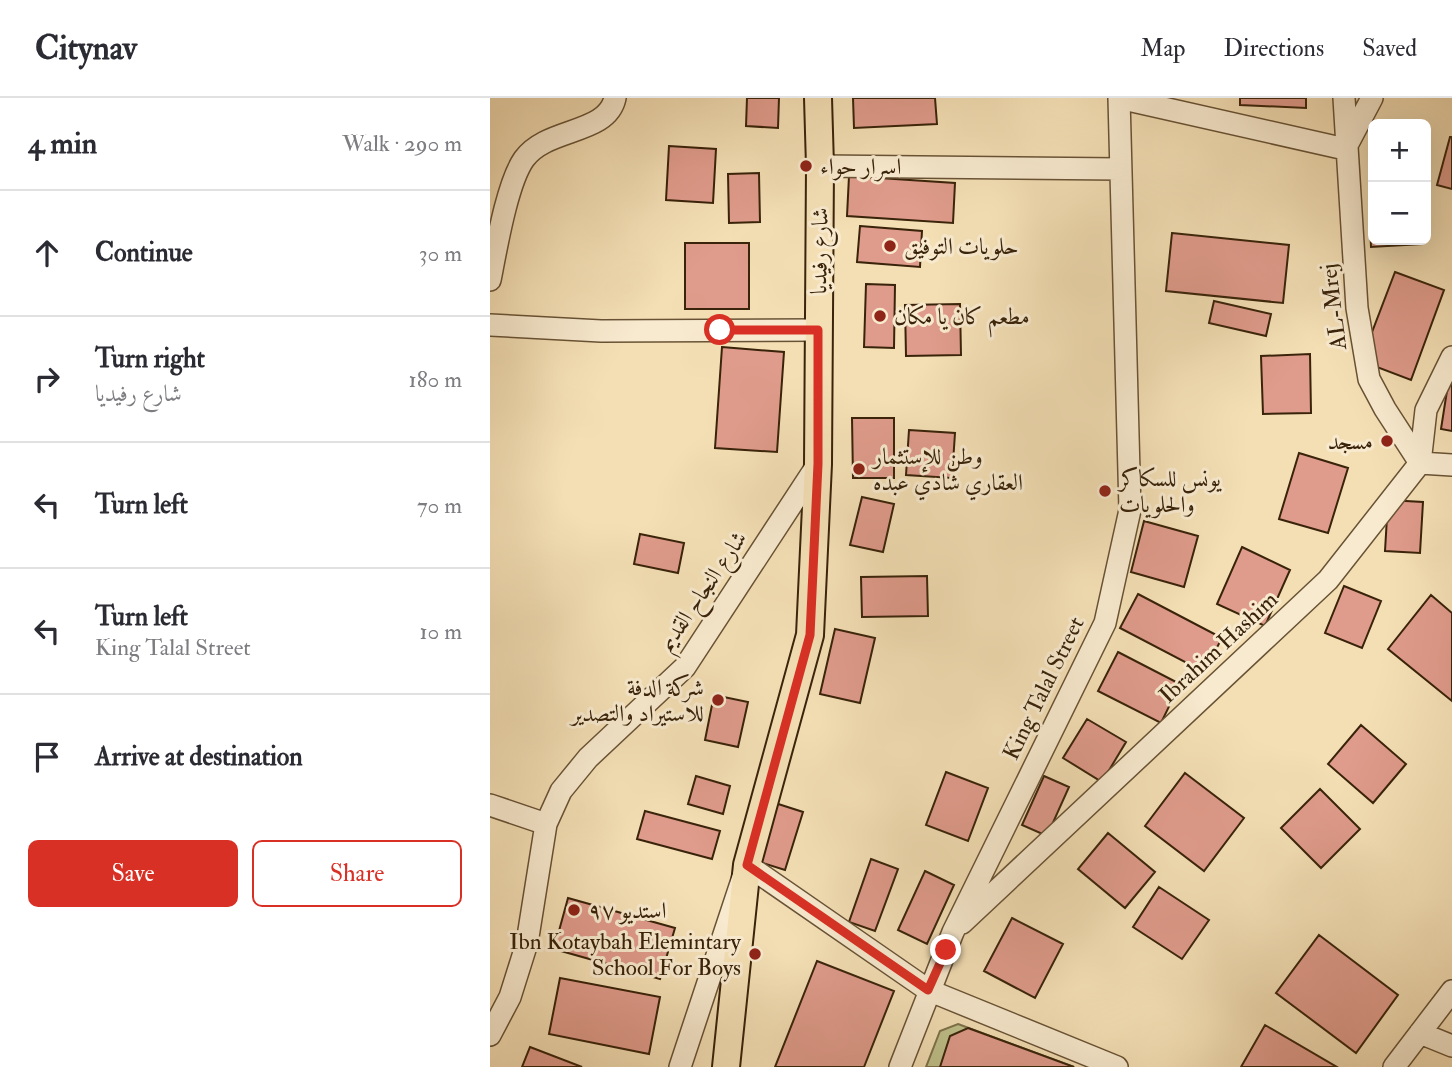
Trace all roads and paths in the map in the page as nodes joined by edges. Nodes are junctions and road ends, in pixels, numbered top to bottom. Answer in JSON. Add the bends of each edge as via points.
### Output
{"nodes":[{"id":1,"x":615,"y":98,"type":"edge"},
{"id":2,"x":818,"y":98,"type":"edge"},
{"id":3,"x":1119,"y":98,"type":"edge"},
{"id":4,"x":1345,"y":98,"type":"edge"},
{"id":5,"x":1372,"y":98,"type":"edge"},
{"id":6,"x":1345,"y":149,"type":"junction"},
{"id":7,"x":820,"y":166,"type":"junction"},
{"id":8,"x":1119,"y":169,"type":"junction"},
{"id":9,"x":490,"y":280,"type":"edge"},
{"id":10,"x":490,"y":325,"type":"edge"},
{"id":11,"x":818,"y":330,"type":"junction"},
{"id":12,"x":1452,"y":357,"type":"edge"},
{"id":13,"x":1420,"y":463,"type":"junction"},
{"id":14,"x":818,"y":464,"type":"junction"},
{"id":15,"x":1452,"y":465,"type":"edge"},
{"id":16,"x":490,"y":805,"type":"edge"},
{"id":17,"x":546,"y":824,"type":"junction"},
{"id":18,"x":747,"y":865,"type":"junction"},
{"id":19,"x":953,"y":932,"type":"junction"},
{"id":20,"x":928,"y":990,"type":"junction"},
{"id":21,"x":1452,"y":992,"type":"edge"},
{"id":22,"x":1420,"y":1034,"type":"junction"},
{"id":23,"x":490,"y":1035,"type":"edge"},
{"id":24,"x":1452,"y":1046,"type":"edge"},
{"id":25,"x":680,"y":1067,"type":"edge"},
{"id":26,"x":726,"y":1067,"type":"edge"},
{"id":27,"x":900,"y":1067,"type":"edge"},
{"id":28,"x":1117,"y":1067,"type":"edge"},
{"id":29,"x":1394,"y":1067,"type":"edge"}],
"edges":[{"from":1,"to":9,"type":"street","via":[[598,122],[540,142],[523,160]]},
{"from":2,"to":7,"type":"main road","name":"شارع رفيديا"},
{"from":3,"to":6,"type":"street"},
{"from":3,"to":8,"type":"street","name":"King Talal Street"},
{"from":4,"to":6,"type":"street","name":"AL-Mrej"},
{"from":5,"to":6,"type":"street"},
{"from":6,"to":13,"type":"street","name":"AL-Mrej","via":[[1357,308],[1369,379]]},
{"from":7,"to":8,"type":"street"},
{"from":7,"to":11,"type":"main road","name":"شارع رفيديا"},
{"from":8,"to":19,"type":"street","name":"King Talal Street","via":[[1130,510],[1105,623]]},
{"from":10,"to":11,"type":"street","via":[[601,331]]},
{"from":11,"to":14,"type":"main road","name":"شارع رفيديا"},
{"from":12,"to":13,"type":"street","via":[[1426,410]]},
{"from":13,"to":15,"type":"street"},
{"from":13,"to":19,"type":"street","name":"Ibrahim Hashim","via":[[1328,580]]},
{"from":14,"to":17,"type":"street","name":"شارع النجاح القديم","via":[[685,667],[573,774]]},
{"from":14,"to":18,"type":"main road","name":"شارع رفيديا","via":[[810,635]]},
{"from":16,"to":17,"type":"street"},
{"from":17,"to":23,"type":"street","name":"شارع النجاح القديم","via":[[527,943],[510,997]]},
{"from":18,"to":20,"type":"street"},
{"from":18,"to":25,"type":"street"},
{"from":18,"to":26,"type":"main road","name":"شارع رفيديا"},
{"from":19,"to":20,"type":"street","name":"King Talal Street"},
{"from":20,"to":27,"type":"street","name":"King Talal Street"},
{"from":20,"to":28,"type":"street"},
{"from":21,"to":22,"type":"street"},
{"from":22,"to":24,"type":"street"},
{"from":22,"to":29,"type":"street"}]}
